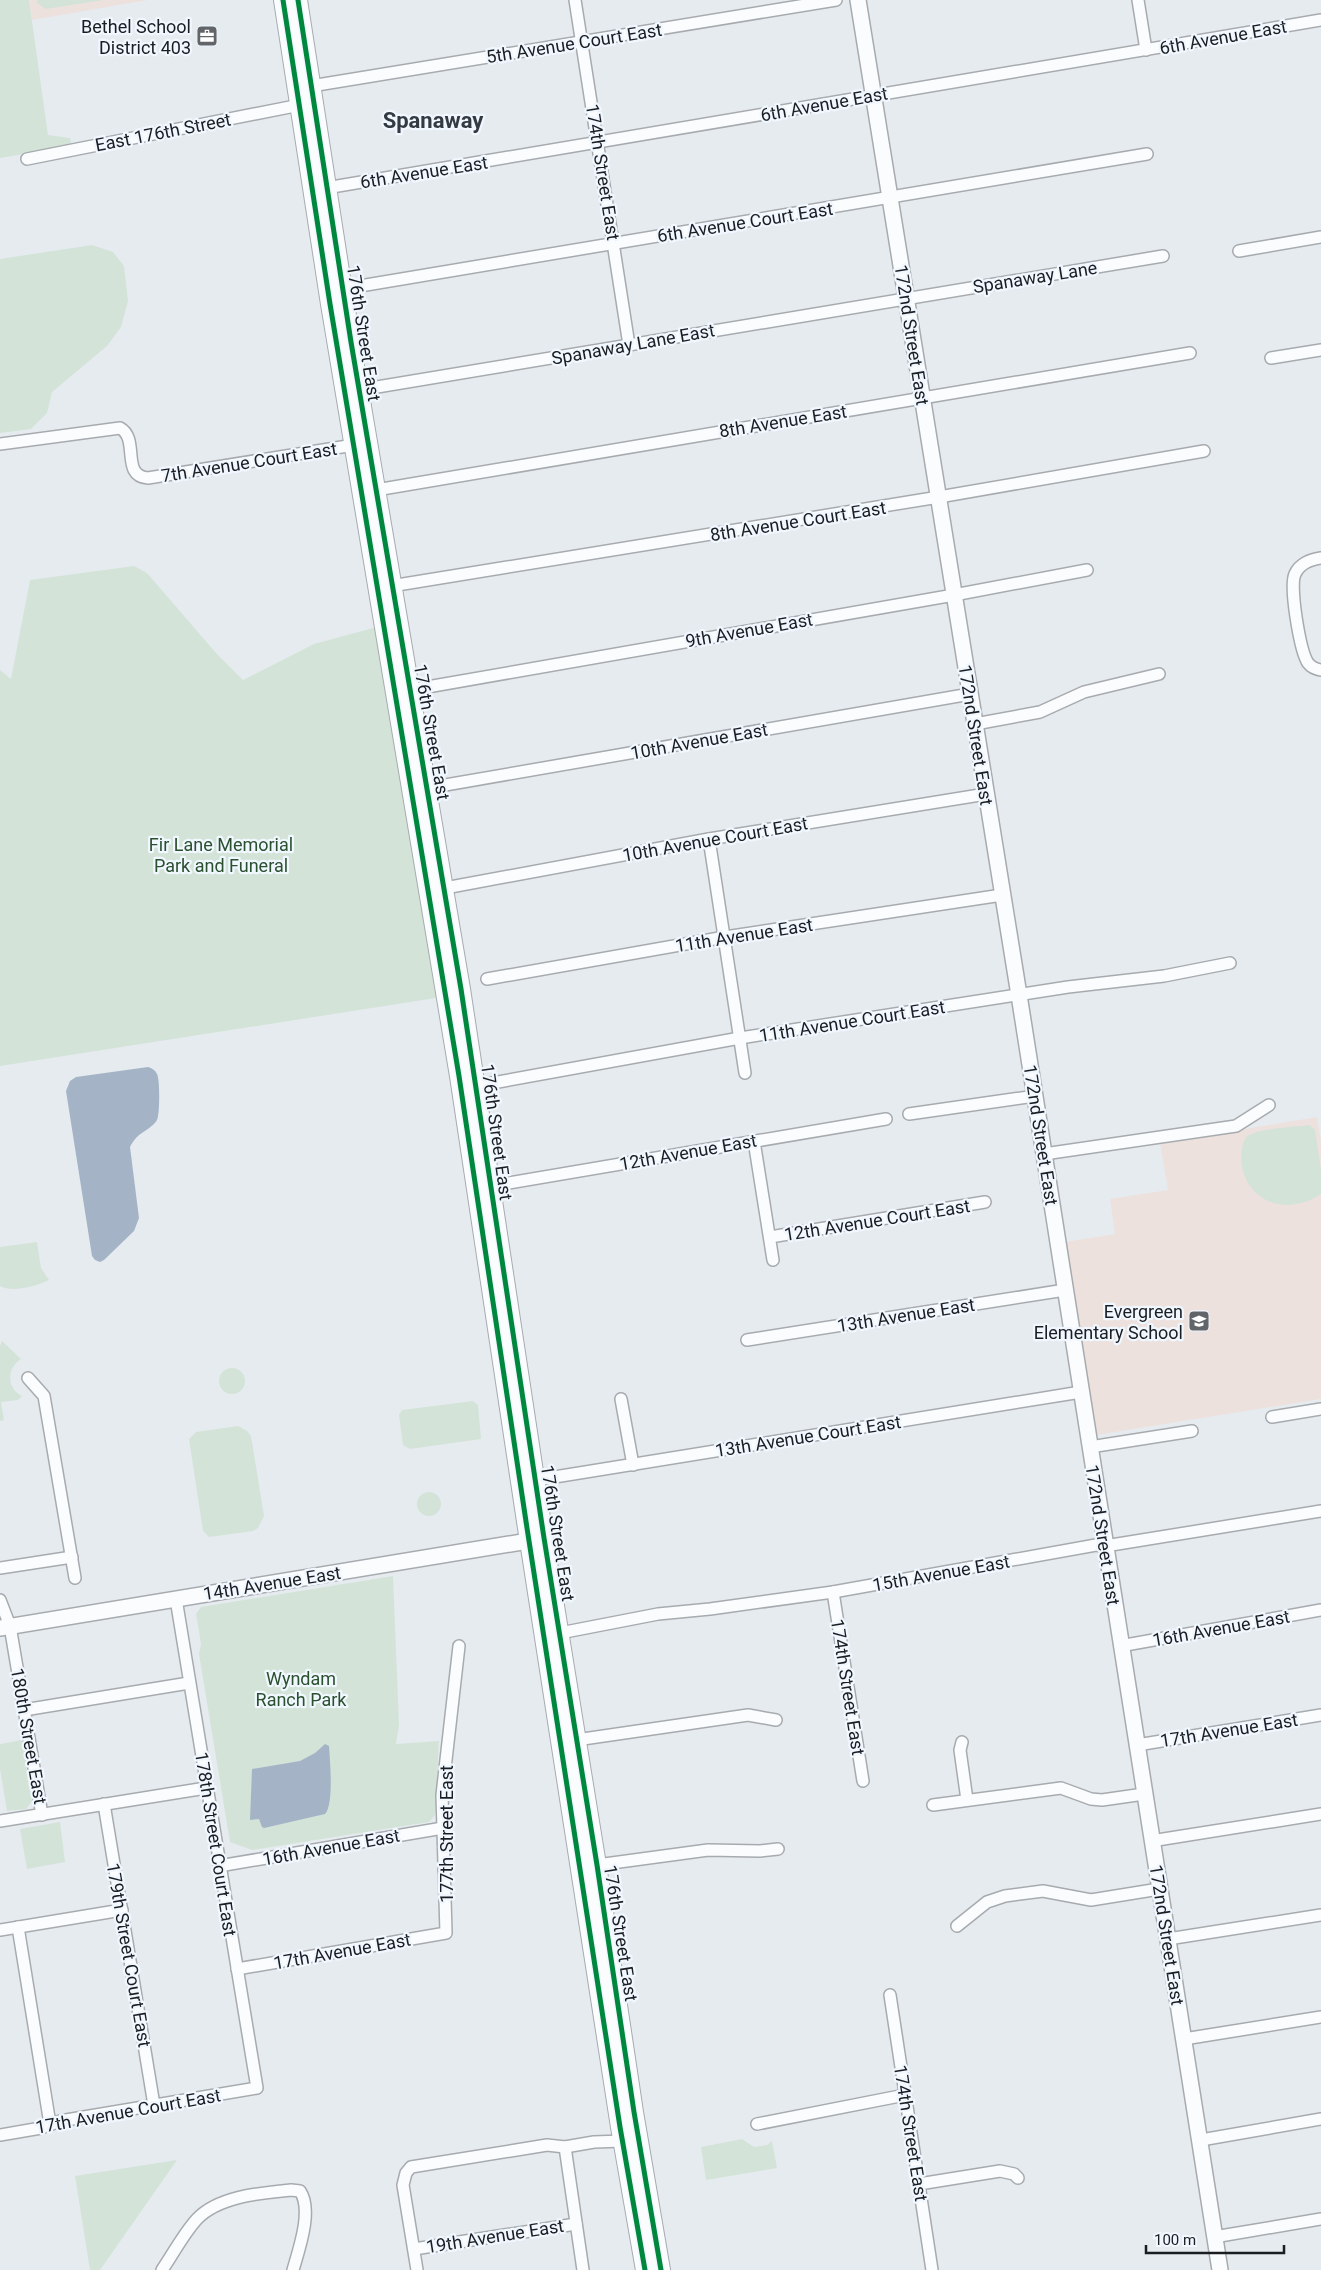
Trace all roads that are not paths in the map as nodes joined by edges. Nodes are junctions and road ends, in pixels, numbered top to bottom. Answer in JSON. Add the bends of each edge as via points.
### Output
{"nodes":[{"id":1,"x":283,"y":0,"type":"edge"},
{"id":2,"x":298,"y":0,"type":"edge"},
{"id":3,"x":575,"y":0,"type":"edge"},
{"id":4,"x":836,"y":0,"type":"edge"},
{"id":5,"x":858,"y":0,"type":"edge"},
{"id":6,"x":1138,"y":0,"type":"edge"},
{"id":7,"x":1321,"y":20,"type":"edge"},
{"id":8,"x":582,"y":42,"type":"junction"},
{"id":9,"x":1146,"y":50,"type":"junction"},
{"id":10,"x":311,"y":86,"type":"junction"},
{"id":11,"x":874,"y":96,"type":"junction"},
{"id":12,"x":300,"y":105,"type":"junction"},
{"id":13,"x":599,"y":144,"type":"junction"},
{"id":14,"x":1147,"y":154,"type":"dead end"},
{"id":15,"x":27,"y":159,"type":"dead end"},
{"id":16,"x":326,"y":188,"type":"junction"},
{"id":17,"x":889,"y":198,"type":"junction"},
{"id":18,"x":1321,"y":237,"type":"edge"},
{"id":19,"x":614,"y":243,"type":"junction"},
{"id":20,"x":1239,"y":251,"type":"dead end"},
{"id":21,"x":1163,"y":256,"type":"dead end"},
{"id":22,"x":342,"y":289,"type":"junction"},
{"id":23,"x":906,"y":298,"type":"junction"},
{"id":24,"x":629,"y":345,"type":"junction"},
{"id":25,"x":1321,"y":350,"type":"edge"},
{"id":26,"x":1190,"y":353,"type":"dead end"},
{"id":27,"x":1271,"y":358,"type":"dead end"},
{"id":28,"x":359,"y":390,"type":"junction"},
{"id":29,"x":922,"y":398,"type":"junction"},
{"id":30,"x":351,"y":422,"type":"junction"},
{"id":31,"x":0,"y":444,"type":"edge"},
{"id":32,"x":354,"y":445,"type":"junction"},
{"id":33,"x":1204,"y":451,"type":"dead end"},
{"id":34,"x":376,"y":490,"type":"junction"},
{"id":35,"x":939,"y":497,"type":"junction"},
{"id":36,"x":367,"y":522,"type":"junction"},
{"id":37,"x":1321,"y":558,"type":"edge"},
{"id":38,"x":1087,"y":570,"type":"dead end"},
{"id":39,"x":391,"y":586,"type":"junction"},
{"id":40,"x":954,"y":595,"type":"junction"},
{"id":41,"x":1321,"y":670,"type":"edge"},
{"id":42,"x":1159,"y":674,"type":"dead end"},
{"id":43,"x":410,"y":690,"type":"junction"},
{"id":44,"x":970,"y":694,"type":"junction"},
{"id":45,"x":975,"y":724,"type":"junction"},
{"id":46,"x":428,"y":788,"type":"junction"},
{"id":47,"x":986,"y":794,"type":"junction"},
{"id":48,"x":709,"y":839,"type":"junction"},
{"id":49,"x":445,"y":888,"type":"junction"},
{"id":50,"x":1002,"y":895,"type":"junction"},
{"id":51,"x":725,"y":937,"type":"junction"},
{"id":52,"x":1230,"y":963,"type":"dead end"},
{"id":53,"x":487,"y":979,"type":"dead end"},
{"id":54,"x":1019,"y":995,"type":"junction"},
{"id":55,"x":448,"y":1011,"type":"junction"},
{"id":56,"x":740,"y":1038,"type":"junction"},
{"id":57,"x":745,"y":1073,"type":"dead end"},
{"id":58,"x":476,"y":1086,"type":"junction"},
{"id":59,"x":1035,"y":1096,"type":"junction"},
{"id":60,"x":1269,"y":1105,"type":"dead end"},
{"id":61,"x":909,"y":1114,"type":"dead end"},
{"id":62,"x":886,"y":1119,"type":"dead end"},
{"id":63,"x":754,"y":1141,"type":"junction"},
{"id":64,"x":1044,"y":1154,"type":"junction"},
{"id":65,"x":491,"y":1186,"type":"junction"},
{"id":66,"x":985,"y":1202,"type":"dead end"},
{"id":67,"x":770,"y":1236,"type":"junction"},
{"id":68,"x":773,"y":1260,"type":"dead end"},
{"id":69,"x":1065,"y":1290,"type":"junction"},
{"id":70,"x":747,"y":1340,"type":"dead end"},
{"id":71,"x":504,"y":1372,"type":"junction"},
{"id":72,"x":28,"y":1378,"type":"dead end"},
{"id":73,"x":1081,"y":1392,"type":"junction"},
{"id":74,"x":621,"y":1399,"type":"dead end"},
{"id":75,"x":1321,"y":1409,"type":"edge"},
{"id":76,"x":1272,"y":1417,"type":"dead end"},
{"id":77,"x":1192,"y":1431,"type":"dead end"},
{"id":78,"x":1090,"y":1447,"type":"junction"},
{"id":79,"x":633,"y":1465,"type":"junction"},
{"id":80,"x":536,"y":1480,"type":"junction"},
{"id":81,"x":1321,"y":1511,"type":"edge"},
{"id":82,"x":536,"y":1539,"type":"junction"},
{"id":83,"x":1105,"y":1546,"type":"junction"},
{"id":84,"x":72,"y":1557,"type":"junction"},
{"id":85,"x":0,"y":1568,"type":"edge"},
{"id":86,"x":75,"y":1578,"type":"dead end"},
{"id":87,"x":833,"y":1592,"type":"junction"},
{"id":88,"x":176,"y":1598,"type":"junction"},
{"id":89,"x":0,"y":1600,"type":"edge"},
{"id":90,"x":1321,"y":1610,"type":"edge"},
{"id":91,"x":5,"y":1627,"type":"edge"},
{"id":92,"x":560,"y":1632,"type":"junction"},
{"id":93,"x":459,"y":1646,"type":"dead end"},
{"id":94,"x":1120,"y":1646,"type":"junction"},
{"id":95,"x":189,"y":1683,"type":"junction"},
{"id":96,"x":24,"y":1710,"type":"junction"},
{"id":97,"x":1321,"y":1715,"type":"edge"},
{"id":98,"x":776,"y":1720,"type":"dead end"},
{"id":99,"x":576,"y":1740,"type":"junction"},
{"id":100,"x":962,"y":1742,"type":"dead end"},
{"id":101,"x":1137,"y":1745,"type":"junction"},
{"id":102,"x":862,"y":1782,"type":"dead end"},
{"id":103,"x":206,"y":1788,"type":"junction"},
{"id":104,"x":1144,"y":1794,"type":"junction"},
{"id":105,"x":967,"y":1800,"type":"junction"},
{"id":106,"x":104,"y":1804,"type":"junction"},
{"id":107,"x":933,"y":1805,"type":"dead end"},
{"id":108,"x":579,"y":1809,"type":"junction"},
{"id":109,"x":1321,"y":1814,"type":"edge"},
{"id":110,"x":42,"y":1815,"type":"junction"},
{"id":111,"x":0,"y":1822,"type":"edge"},
{"id":112,"x":443,"y":1828,"type":"junction"},
{"id":113,"x":1151,"y":1842,"type":"junction"},
{"id":114,"x":778,"y":1849,"type":"dead end"},
{"id":115,"x":597,"y":1865,"type":"junction"},
{"id":116,"x":219,"y":1866,"type":"junction"},
{"id":117,"x":1159,"y":1889,"type":"junction"},
{"id":118,"x":122,"y":1910,"type":"junction"},
{"id":119,"x":1321,"y":1915,"type":"edge"},
{"id":120,"x":18,"y":1926,"type":"junction"},
{"id":121,"x":957,"y":1926,"type":"dead end"},
{"id":122,"x":0,"y":1930,"type":"edge"},
{"id":123,"x":446,"y":1933,"type":"joint"},
{"id":124,"x":1168,"y":1939,"type":"junction"},
{"id":125,"x":237,"y":1969,"type":"junction"},
{"id":126,"x":890,"y":1996,"type":"dead end"},
{"id":127,"x":1321,"y":2017,"type":"edge"},
{"id":128,"x":607,"y":2038,"type":"junction"},
{"id":129,"x":1184,"y":2039,"type":"junction"},
{"id":130,"x":257,"y":2088,"type":"joint"},
{"id":131,"x":905,"y":2095,"type":"junction"},
{"id":132,"x":154,"y":2105,"type":"junction"},
{"id":133,"x":634,"y":2112,"type":"junction"},
{"id":134,"x":1321,"y":2119,"type":"edge"},
{"id":135,"x":50,"y":2124,"type":"junction"},
{"id":136,"x":757,"y":2124,"type":"dead end"},
{"id":137,"x":0,"y":2135,"type":"edge"},
{"id":138,"x":1200,"y":2140,"type":"junction"},
{"id":139,"x":623,"y":2141,"type":"junction"},
{"id":140,"x":565,"y":2147,"type":"junction"},
{"id":141,"x":1018,"y":2178,"type":"dead end"},
{"id":142,"x":919,"y":2184,"type":"junction"},
{"id":143,"x":651,"y":2212,"type":"junction"},
{"id":144,"x":1321,"y":2219,"type":"edge"},
{"id":145,"x":576,"y":2224,"type":"junction"},
{"id":146,"x":1214,"y":2237,"type":"junction"},
{"id":147,"x":414,"y":2249,"type":"junction"},
{"id":148,"x":162,"y":2270,"type":"edge"},
{"id":149,"x":294,"y":2270,"type":"edge"},
{"id":150,"x":417,"y":2270,"type":"edge"},
{"id":151,"x":583,"y":2270,"type":"edge"},
{"id":152,"x":645,"y":2270,"type":"edge"},
{"id":153,"x":662,"y":2270,"type":"edge"},
{"id":154,"x":932,"y":2270,"type":"edge"},
{"id":155,"x":1220,"y":2270,"type":"edge"}],
"edges":[{"from":1,"to":12,"type":"main road","name":"176th Street East"},
{"from":2,"to":10,"type":"main road","name":"176th Street East"},
{"from":3,"to":8,"type":"street","name":"174th Street East"},
{"from":4,"to":8,"type":"street","name":"5th Avenue Court East"},
{"from":5,"to":11,"type":"street","name":"172nd Street East"},
{"from":6,"to":9,"type":"street"},
{"from":7,"to":9,"type":"street","name":"6th Avenue East"},
{"from":8,"to":10,"type":"street","name":"5th Avenue Court East"},
{"from":8,"to":13,"type":"street","name":"174th Street East"},
{"from":9,"to":11,"type":"street","name":"6th Avenue East"},
{"from":10,"to":16,"type":"main road","name":"176th Street East"},
{"from":11,"to":13,"type":"street","name":"6th Avenue East"},
{"from":11,"to":17,"type":"street","name":"172nd Street East"},
{"from":12,"to":15,"type":"street","name":"East 176th Street"},
{"from":12,"to":16,"type":"main road","via":[[307,110],[318,181]]},
{"from":12,"to":30,"type":"main road","name":"176th Street East"},
{"from":13,"to":16,"type":"street","name":"6th Avenue East"},
{"from":13,"to":19,"type":"street","name":"174th Street East"},
{"from":14,"to":17,"type":"street","name":"6th Avenue Court East"},
{"from":16,"to":22,"type":"main road","name":"176th Street East"},
{"from":17,"to":19,"type":"street","name":"6th Avenue Court East"},
{"from":17,"to":23,"type":"street","name":"172nd Street East"},
{"from":18,"to":20,"type":"street"},
{"from":19,"to":22,"type":"street","name":"6th Avenue Court East"},
{"from":19,"to":24,"type":"street","name":"174th Street East"},
{"from":21,"to":23,"type":"street","name":"Spanaway Lane"},
{"from":22,"to":28,"type":"main road","name":"176th Street East"},
{"from":23,"to":24,"type":"street","name":"Spanaway Lane East"},
{"from":23,"to":29,"type":"street","name":"172nd Street East"},
{"from":24,"to":28,"type":"street","name":"Spanaway Lane East"},
{"from":25,"to":27,"type":"street"},
{"from":26,"to":29,"type":"street","name":"8th Avenue East"},
{"from":28,"to":34,"type":"main road","name":"176th Street East"},
{"from":29,"to":34,"type":"street","name":"8th Avenue East"},
{"from":29,"to":35,"type":"street","name":"172nd Street East"},
{"from":30,"to":32,"type":"main road","name":"176th Street East"},
{"from":30,"to":34,"type":"main road","via":[[360,436],[368,484]]},
{"from":31,"to":32,"type":"street","name":"7th Avenue Court East","via":[[120,428],[128,437],[134,471],[148,478]]},
{"from":32,"to":36,"type":"main road","name":"176th Street East"},
{"from":33,"to":35,"type":"street","name":"8th Avenue Court East"},
{"from":34,"to":39,"type":"main road","name":"176th Street East"},
{"from":35,"to":39,"type":"street","name":"8th Avenue Court East"},
{"from":35,"to":40,"type":"street","name":"172nd Street East"},
{"from":36,"to":39,"type":"main road","via":[[376,531],[385,580]]},
{"from":36,"to":55,"type":"main road","name":"176th Street East"},
{"from":37,"to":41,"type":"street","via":[[1300,567],[1294,578],[1293,590],[1301,643],[1309,664]]},
{"from":38,"to":40,"type":"street","name":"9th Avenue East"},
{"from":39,"to":43,"type":"main road","name":"176th Street East"},
{"from":40,"to":43,"type":"street","name":"9th Avenue East"},
{"from":40,"to":44,"type":"street","name":"172nd Street East"},
{"from":42,"to":45,"type":"street","via":[[1084,692],[1040,712]]},
{"from":43,"to":46,"type":"main road","name":"176th Street East"},
{"from":44,"to":45,"type":"street","name":"172nd Street East"},
{"from":44,"to":46,"type":"street","name":"10th Avenue East"},
{"from":45,"to":47,"type":"street","name":"172nd Street East"},
{"from":46,"to":49,"type":"main road","name":"176th Street East"},
{"from":47,"to":48,"type":"street","name":"10th Avenue Court East"},
{"from":47,"to":50,"type":"street","name":"172nd Street East"},
{"from":48,"to":49,"type":"street","name":"10th Avenue Court East"},
{"from":48,"to":51,"type":"street"},
{"from":49,"to":58,"type":"main road","name":"176th Street East"},
{"from":50,"to":51,"type":"street","name":"11th Avenue East"},
{"from":50,"to":54,"type":"street","name":"172nd Street East"},
{"from":51,"to":53,"type":"street","name":"11th Avenue East"},
{"from":51,"to":56,"type":"street"},
{"from":52,"to":54,"type":"street","name":"11th Avenue Court East","via":[[1164,976]]},
{"from":54,"to":56,"type":"street","name":"11th Avenue Court East"},
{"from":54,"to":59,"type":"street","name":"172nd Street East"},
{"from":55,"to":58,"type":"main road","via":[[458,1023],[468,1079]]},
{"from":55,"to":71,"type":"main road","name":"176th Street East"},
{"from":56,"to":57,"type":"street"},
{"from":56,"to":58,"type":"street","name":"11th Avenue Court East"},
{"from":58,"to":65,"type":"main road","name":"176th Street East"},
{"from":59,"to":61,"type":"street"},
{"from":59,"to":64,"type":"street","name":"172nd Street East"},
{"from":60,"to":64,"type":"street","via":[[1236,1126]]},
{"from":62,"to":63,"type":"street","name":"12th Avenue East"},
{"from":63,"to":65,"type":"street","name":"12th Avenue East"},
{"from":63,"to":67,"type":"street"},
{"from":64,"to":69,"type":"street","name":"172nd Street East"},
{"from":65,"to":80,"type":"main road","name":"176th Street East"},
{"from":66,"to":67,"type":"street","name":"12th Avenue Court East"},
{"from":67,"to":68,"type":"street"},
{"from":69,"to":70,"type":"street","name":"13th Avenue East"},
{"from":69,"to":73,"type":"street","name":"172nd Street East"},
{"from":71,"to":80,"type":"main road","via":[[512,1386],[528,1472]]},
{"from":71,"to":82,"type":"main road","name":"176th Street East"},
{"from":72,"to":84,"type":"street","via":[[44,1396]]},
{"from":73,"to":78,"type":"street","name":"172nd Street East"},
{"from":73,"to":79,"type":"street","name":"13th Avenue Court East"},
{"from":74,"to":79,"type":"street"},
{"from":75,"to":76,"type":"street"},
{"from":77,"to":78,"type":"street"},
{"from":78,"to":83,"type":"street","name":"172nd Street East"},
{"from":79,"to":80,"type":"street","name":"13th Avenue Court East"},
{"from":80,"to":82,"type":"main road","name":"176th Street East"},
{"from":81,"to":83,"type":"street","name":"15th Avenue East"},
{"from":82,"to":88,"type":"street","name":"14th Avenue East"},
{"from":82,"to":92,"type":"main road","name":"176th Street East"},
{"from":82,"to":108,"type":"main road","name":"176th Street East"},
{"from":83,"to":87,"type":"street","name":"15th Avenue East"},
{"from":83,"to":94,"type":"street","name":"172nd Street East"},
{"from":84,"to":85,"type":"street"},
{"from":84,"to":86,"type":"street"},
{"from":87,"to":92,"type":"street","name":"15th Avenue East","via":[[658,1614]]},
{"from":87,"to":102,"type":"street","name":"174th Street East"},
{"from":88,"to":91,"type":"street","name":"14th Avenue East"},
{"from":88,"to":95,"type":"street","name":"178th Street Court East"},
{"from":89,"to":91,"type":"street","name":"180th Street East"},
{"from":90,"to":94,"type":"street","name":"16th Avenue East"},
{"from":91,"to":96,"type":"street","name":"180th Street East"},
{"from":92,"to":99,"type":"main road","name":"176th Street East"},
{"from":93,"to":112,"type":"street","name":"177th Street East","via":[[443,1778]]},
{"from":94,"to":101,"type":"street","name":"172nd Street East"},
{"from":95,"to":96,"type":"street"},
{"from":95,"to":103,"type":"street","name":"178th Street Court East"},
{"from":96,"to":110,"type":"street","name":"180th Street East"},
{"from":97,"to":101,"type":"street","name":"17th Avenue East"},
{"from":98,"to":99,"type":"street","via":[[748,1715]]},
{"from":99,"to":108,"type":"main road","name":"176th Street East"},
{"from":100,"to":105,"type":"street","via":[[960,1750]]},
{"from":101,"to":104,"type":"street","name":"172nd Street East"},
{"from":103,"to":106,"type":"street"},
{"from":103,"to":116,"type":"street","name":"178th Street Court East"},
{"from":104,"to":105,"type":"street","via":[[1102,1800],[1061,1788]]},
{"from":104,"to":113,"type":"street","name":"172nd Street East"},
{"from":105,"to":107,"type":"street"},
{"from":106,"to":110,"type":"street"},
{"from":106,"to":118,"type":"street","name":"179th Street Court East"},
{"from":108,"to":115,"type":"main road","name":"176th Street East"},
{"from":108,"to":128,"type":"main road","name":"176th Street East"},
{"from":109,"to":113,"type":"street"},
{"from":110,"to":111,"type":"street"},
{"from":112,"to":116,"type":"street","name":"16th Avenue East"},
{"from":112,"to":123,"type":"street","name":"177th Street East"},
{"from":113,"to":117,"type":"street","name":"172nd Street East"},
{"from":114,"to":115,"type":"street","via":[[708,1850]]},
{"from":115,"to":133,"type":"main road","name":"176th Street East"},
{"from":116,"to":125,"type":"street","name":"178th Street Court East"},
{"from":117,"to":121,"type":"street","via":[[1091,1900],[1043,1891],[1005,1896],[987,1902]]},
{"from":117,"to":124,"type":"street","name":"172nd Street East"},
{"from":118,"to":120,"type":"street"},
{"from":118,"to":132,"type":"street","name":"179th Street Court East"},
{"from":119,"to":124,"type":"street"},
{"from":120,"to":122,"type":"street"},
{"from":120,"to":135,"type":"street"},
{"from":123,"to":125,"type":"street","name":"17th Avenue East"},
{"from":124,"to":129,"type":"street","name":"172nd Street East"},
{"from":125,"to":130,"type":"street","name":"178th Street Court East"},
{"from":126,"to":131,"type":"street","name":"174th Street East"},
{"from":127,"to":129,"type":"street"},
{"from":128,"to":133,"type":"main road","via":[[618,2053],[626,2103]]},
{"from":128,"to":139,"type":"main road","name":"176th Street East"},
{"from":129,"to":138,"type":"street","name":"172nd Street East"},
{"from":130,"to":132,"type":"street","name":"17th Avenue Court East"},
{"from":131,"to":136,"type":"street"},
{"from":131,"to":142,"type":"street","name":"174th Street East"},
{"from":132,"to":135,"type":"street","name":"17th Avenue Court East"},
{"from":133,"to":143,"type":"main road","name":"176th Street East"},
{"from":134,"to":138,"type":"street"},
{"from":135,"to":137,"type":"street","name":"17th Avenue Court East"},
{"from":138,"to":146,"type":"street","name":"172nd Street East"},
{"from":139,"to":140,"type":"street"},
{"from":139,"to":143,"type":"main road","via":[[633,2148],[641,2193]]},
{"from":139,"to":152,"type":"main road","name":"176th Street East"},
{"from":140,"to":145,"type":"street"},
{"from":140,"to":147,"type":"street","via":[[547,2145],[411,2167],[404,2185]]},
{"from":141,"to":142,"type":"street","via":[[1000,2171]]},
{"from":142,"to":154,"type":"street","name":"174th Street East"},
{"from":143,"to":153,"type":"main road","name":"176th Street East"},
{"from":144,"to":146,"type":"street"},
{"from":145,"to":147,"type":"street","name":"19th Avenue East"},
{"from":145,"to":151,"type":"street"},
{"from":146,"to":155,"type":"street","name":"172nd Street East"},
{"from":147,"to":150,"type":"street"},
{"from":148,"to":149,"type":"street","via":[[197,2219],[214,2206],[237,2198],[300,2191],[304,2225]]}]}
